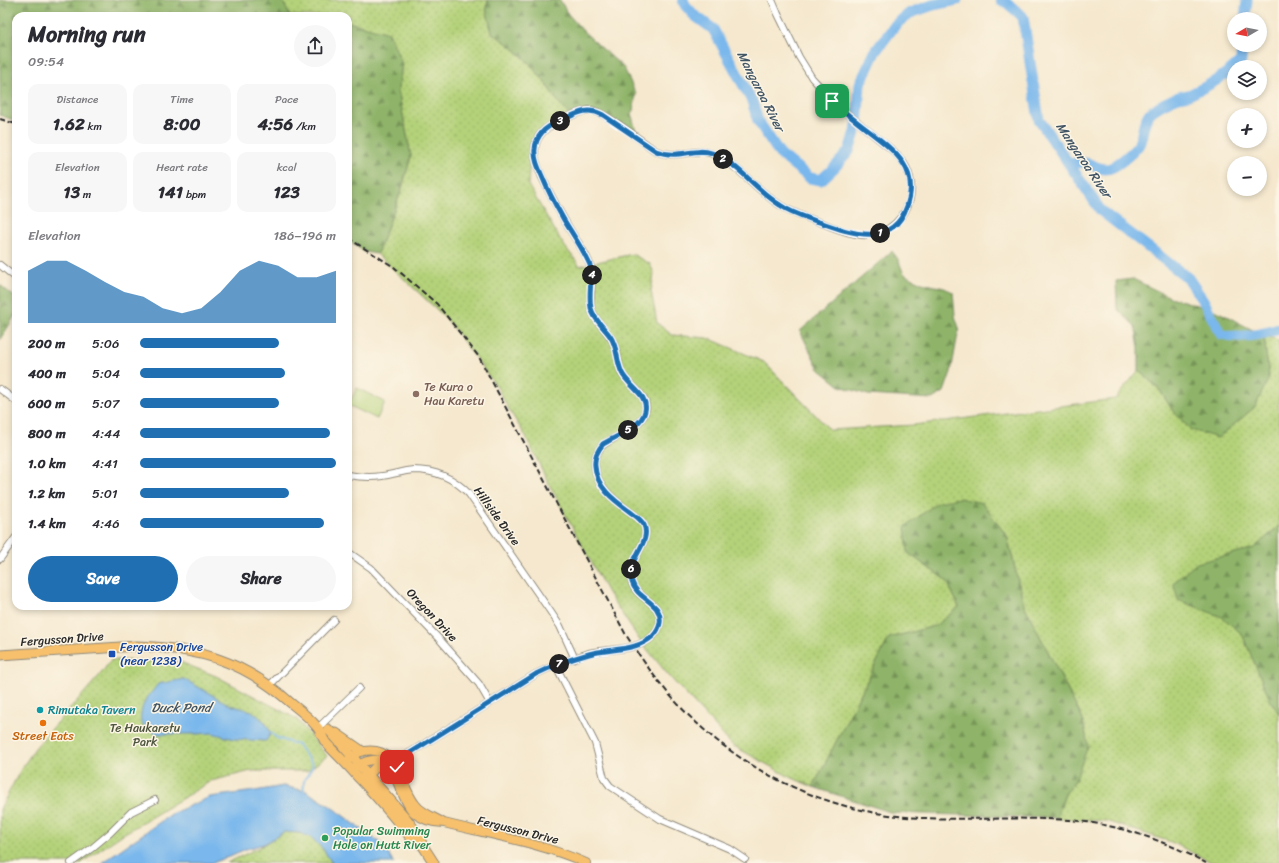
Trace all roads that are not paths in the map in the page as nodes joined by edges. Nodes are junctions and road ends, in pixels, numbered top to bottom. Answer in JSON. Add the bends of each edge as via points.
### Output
{"nodes":[{"id":1,"x":772,"y":0,"type":"edge"},
{"id":2,"x":0,"y":266,"type":"edge"},
{"id":3,"x":12,"y":275,"type":"edge"},
{"id":4,"x":0,"y":389,"type":"edge"},
{"id":5,"x":12,"y":398,"type":"edge"},
{"id":6,"x":352,"y":475,"type":"edge"},
{"id":7,"x":12,"y":542,"type":"edge"},
{"id":8,"x":352,"y":555,"type":"edge"},
{"id":9,"x":0,"y":559,"type":"edge"},
{"id":10,"x":334,"y":620,"type":"dead end"},
{"id":11,"x":0,"y":655,"type":"edge"},
{"id":12,"x":574,"y":659,"type":"junction"},
{"id":13,"x":556,"y":666,"type":"junction"},
{"id":14,"x":270,"y":685,"type":"junction"},
{"id":15,"x":359,"y":688,"type":"dead end"},
{"id":16,"x":490,"y":703,"type":"junction"},
{"id":17,"x":318,"y":728,"type":"junction"},
{"id":18,"x":328,"y":729,"type":"junction"},
{"id":19,"x":362,"y":751,"type":"junction"},
{"id":20,"x":352,"y":756,"type":"junction"},
{"id":21,"x":345,"y":763,"type":"junction"},
{"id":22,"x":390,"y":764,"type":"junction"},
{"id":23,"x":355,"y":767,"type":"junction"},
{"id":24,"x":369,"y":774,"type":"junction"},
{"id":25,"x":155,"y":800,"type":"dead end"},
{"id":26,"x":423,"y":846,"type":"junction"},
{"id":27,"x":745,"y":859,"type":"dead end"},
{"id":28,"x":71,"y":863,"type":"edge"},
{"id":29,"x":434,"y":863,"type":"edge"},
{"id":30,"x":586,"y":863,"type":"edge"}],
"edges":[{"from":1,"to":12,"type":"street","via":[[805,68],[832,101],[901,159],[907,169],[911,187],[907,206],[895,224],[885,231],[869,235],[842,230],[787,210],[728,162],[712,154],[664,154],[595,111],[586,110],[553,124],[538,138],[535,155],[541,173],[554,202],[590,265],[591,306],[594,316],[610,336],[625,378],[642,396],[646,405],[641,420],[603,444],[598,451],[595,464],[598,478],[607,493],[641,520],[645,527],[645,539],[634,560],[631,576],[634,589],[656,608],[660,619],[659,626],[652,637],[641,643]]},
{"from":2,"to":3,"type":"street"},
{"from":4,"to":5,"type":"street"},
{"from":6,"to":12,"type":"street","name":"Hillside Drive","via":[[374,477],[420,471],[436,474],[457,483],[468,494],[550,610]]},
{"from":7,"to":9,"type":"street"},
{"from":8,"to":16,"type":"street","name":"Oregon Drive","via":[[371,568],[441,641],[479,684]]},
{"from":10,"to":14,"type":"street"},
{"from":11,"to":14,"type":"highway","name":"Fergusson Drive","via":[[136,646],[172,648],[234,664]]},
{"from":12,"to":13,"type":"street"},
{"from":13,"to":16,"type":"street","via":[[536,674]]},
{"from":13,"to":27,"type":"street","via":[[595,743],[607,783],[656,816],[730,849]]},
{"from":14,"to":17,"type":"highway","name":"Fergusson Drive"},
{"from":15,"to":17,"type":"street"},
{"from":16,"to":22,"type":"street"},
{"from":17,"to":18,"type":"highway"},
{"from":17,"to":21,"type":"highway","name":"Fergusson Drive","via":[[324,741]]},
{"from":18,"to":19,"type":"highway"},
{"from":18,"to":20,"type":"highway"},
{"from":19,"to":20,"type":"main road"},
{"from":19,"to":22,"type":"main road","via":[[384,754]]},
{"from":20,"to":21,"type":"main road"},
{"from":20,"to":23,"type":"highway"},
{"from":21,"to":23,"type":"highway","name":"Fergusson Drive"},
{"from":22,"to":23,"type":"main road","via":[[377,759]]},
{"from":22,"to":24,"type":"highway","via":[[377,766]]},
{"from":22,"to":30,"type":"main road","name":"Fergusson Drive","via":[[403,796],[414,812],[428,821],[568,855]]},
{"from":23,"to":24,"type":"highway"},
{"from":23,"to":26,"type":"highway","via":[[413,840]]},
{"from":24,"to":26,"type":"highway","via":[[406,818]]},
{"from":25,"to":28,"type":"street","via":[[130,812],[110,833]]},
{"from":26,"to":29,"type":"highway"}]}
